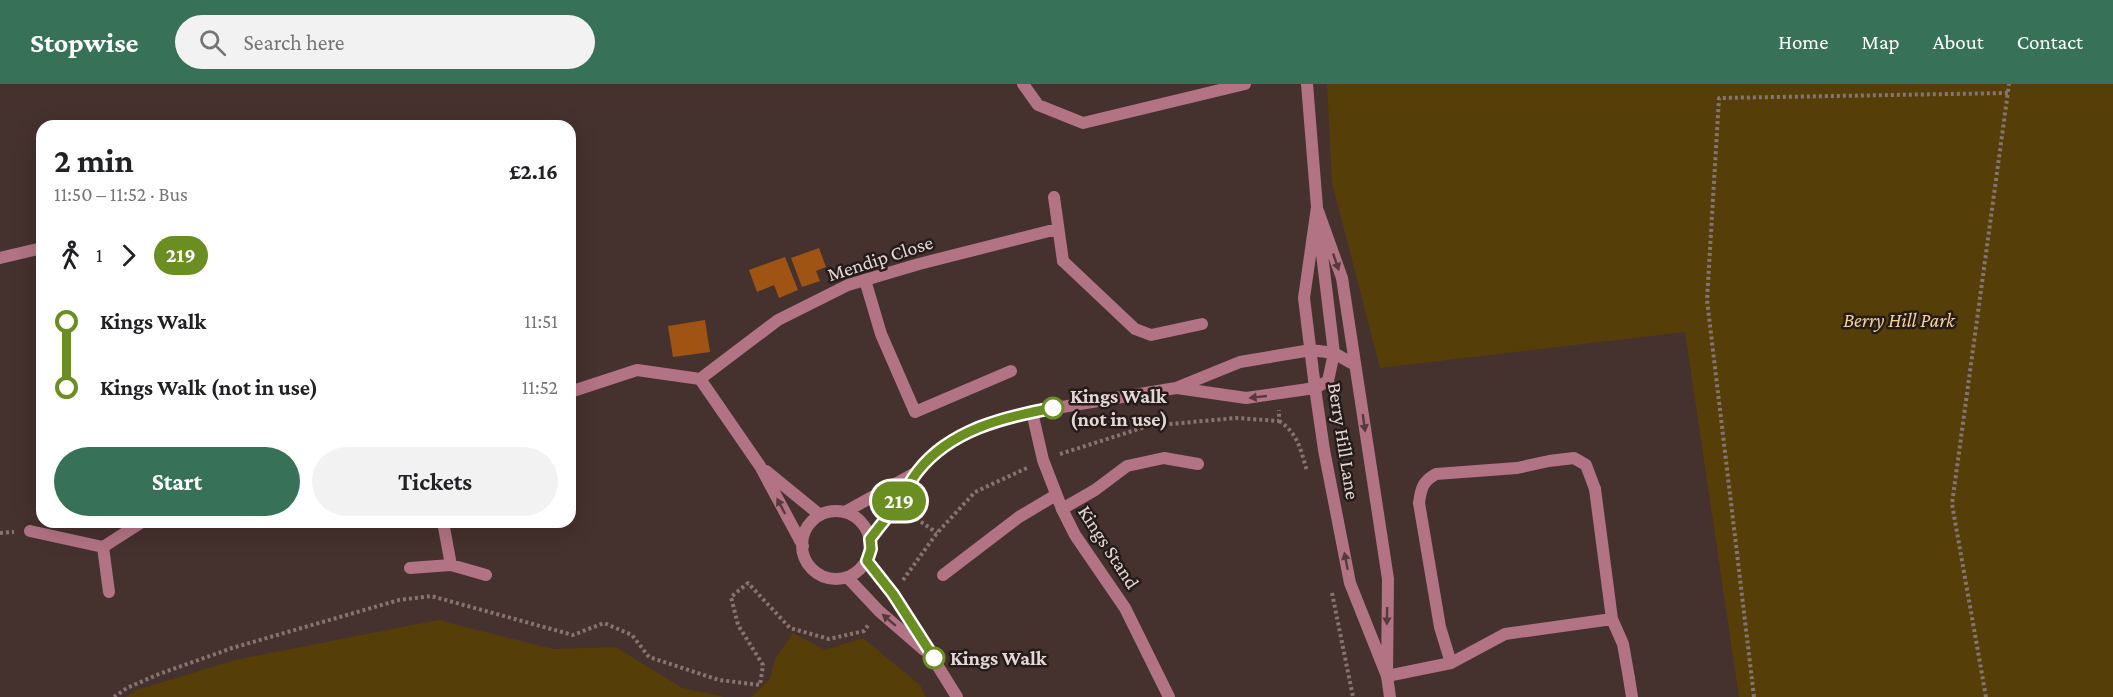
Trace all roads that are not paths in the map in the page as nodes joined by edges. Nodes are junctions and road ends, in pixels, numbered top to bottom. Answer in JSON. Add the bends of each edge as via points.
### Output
{"nodes":[{"id":1,"x":1023,"y":84,"type":"edge"},
{"id":2,"x":1245,"y":84,"type":"edge"},
{"id":3,"x":1307,"y":84,"type":"edge"},
{"id":4,"x":1054,"y":197,"type":"dead end"},
{"id":5,"x":1317,"y":207,"type":"junction"},
{"id":6,"x":1057,"y":229,"type":"junction"},
{"id":7,"x":36,"y":249,"type":"edge"},
{"id":8,"x":0,"y":258,"type":"edge"},
{"id":9,"x":865,"y":280,"type":"junction"},
{"id":10,"x":1202,"y":324,"type":"dead end"},
{"id":11,"x":1311,"y":350,"type":"junction"},
{"id":12,"x":1334,"y":353,"type":"junction"},
{"id":13,"x":1355,"y":365,"type":"junction"},
{"id":14,"x":1011,"y":370,"type":"dead end"},
{"id":15,"x":700,"y":380,"type":"junction"},
{"id":16,"x":1176,"y":388,"type":"junction"},
{"id":17,"x":1315,"y":388,"type":"junction"},
{"id":18,"x":576,"y":390,"type":"edge"},
{"id":19,"x":1032,"y":412,"type":"junction"},
{"id":20,"x":1198,"y":464,"type":"dead end"},
{"id":21,"x":760,"y":466,"type":"junction"},
{"id":22,"x":918,"y":471,"type":"junction"},
{"id":23,"x":1056,"y":495,"type":"junction"},
{"id":24,"x":1062,"y":509,"type":"junction"},
{"id":25,"x":845,"y":512,"type":"junction"},
{"id":26,"x":820,"y":515,"type":"junction"},
{"id":27,"x":133,"y":528,"type":"edge"},
{"id":28,"x":444,"y":528,"type":"edge"},
{"id":29,"x":30,"y":531,"type":"dead end"},
{"id":30,"x":870,"y":539,"type":"junction"},
{"id":31,"x":803,"y":546,"type":"junction"},
{"id":32,"x":103,"y":547,"type":"junction"},
{"id":33,"x":867,"y":561,"type":"junction"},
{"id":34,"x":451,"y":565,"type":"junction"},
{"id":35,"x":410,"y":568,"type":"dead end"},
{"id":36,"x":486,"y":575,"type":"dead end"},
{"id":37,"x":943,"y":575,"type":"dead end"},
{"id":38,"x":848,"y":578,"type":"junction"},
{"id":39,"x":110,"y":592,"type":"dead end"},
{"id":40,"x":1612,"y":619,"type":"junction"},
{"id":41,"x":934,"y":658,"type":"junction"},
{"id":42,"x":1450,"y":663,"type":"junction"},
{"id":43,"x":1387,"y":676,"type":"junction"},
{"id":44,"x":957,"y":697,"type":"edge"},
{"id":45,"x":1169,"y":697,"type":"edge"},
{"id":46,"x":1390,"y":697,"type":"edge"},
{"id":47,"x":1632,"y":697,"type":"edge"}],
"edges":[{"from":1,"to":2,"type":"street","via":[[1038,105],[1083,123]]},
{"from":3,"to":5,"type":"street","name":"Berry Hill Lane"},
{"from":4,"to":6,"type":"street"},
{"from":5,"to":11,"type":"street","name":"Berry Hill Lane","via":[[1304,298]]},
{"from":5,"to":12,"type":"street"},
{"from":5,"to":13,"type":"street","name":"Berry Hill Lane","one_way":true,"via":[[1342,278]]},
{"from":6,"to":9,"type":"street","name":"Mendip Close"},
{"from":6,"to":10,"type":"street","via":[[1063,261],[1135,329],[1151,334]]},
{"from":7,"to":8,"type":"street"},
{"from":9,"to":14,"type":"street","via":[[881,334],[915,412]]},
{"from":9,"to":15,"type":"street","name":"Mendip Close","via":[[778,320]]},
{"from":11,"to":12,"type":"street"},
{"from":11,"to":16,"type":"street","via":[[1240,362]]},
{"from":11,"to":17,"type":"street","name":"Berry Hill Lane"},
{"from":12,"to":13,"type":"street"},
{"from":12,"to":17,"type":"street","via":[[1328,381]]},
{"from":13,"to":43,"type":"street","name":"Berry Hill Lane","one_way":true,"via":[[1388,579]]},
{"from":15,"to":18,"type":"street","via":[[638,370]]},
{"from":15,"to":21,"type":"street"},
{"from":17,"to":16,"type":"street","one_way":true,"via":[[1246,398]]},
{"from":16,"to":19,"type":"street"},
{"from":43,"to":17,"type":"street","name":"Berry Hill Lane","one_way":true,"via":[[1350,583]]},
{"from":19,"to":22,"type":"street","via":[[977,427],[940,448]]},
{"from":19,"to":23,"type":"street","name":"Kings Stand"},
{"from":20,"to":24,"type":"street","via":[[1164,458],[1127,466]]},
{"from":21,"to":26,"type":"street"},
{"from":31,"to":21,"type":"street","one_way":true},
{"from":22,"to":25,"type":"street"},
{"from":22,"to":30,"type":"street"},
{"from":23,"to":24,"type":"street","name":"Kings Stand"},
{"from":23,"to":37,"type":"street","via":[[1018,517]]},
{"from":24,"to":45,"type":"street","name":"Kings Stand","via":[[1125,608]]},
{"from":25,"to":26,"type":"street"},
{"from":25,"to":30,"type":"street","via":[[860,519]]},
{"from":26,"to":31,"type":"street","via":[[810,523]]},
{"from":27,"to":32,"type":"street"},
{"from":28,"to":34,"type":"street"},
{"from":29,"to":32,"type":"street"},
{"from":30,"to":33,"type":"street"},
{"from":31,"to":38,"type":"street","via":[[809,567],[823,577]]},
{"from":32,"to":39,"type":"street"},
{"from":33,"to":38,"type":"street"},
{"from":33,"to":41,"type":"street"},
{"from":34,"to":35,"type":"street"},
{"from":34,"to":36,"type":"street"},
{"from":41,"to":38,"type":"street","one_way":true,"via":[[879,611]]},
{"from":40,"to":42,"type":"street","via":[[1505,634]]},
{"from":40,"to":42,"type":"street","via":[[1595,489],[1586,465],[1574,458],[1517,468],[1436,474],[1426,479],[1419,503]]},
{"from":40,"to":47,"type":"street","via":[[1623,644]]},
{"from":41,"to":44,"type":"street"},
{"from":42,"to":43,"type":"street"},
{"from":43,"to":46,"type":"street","name":"Berry Hill Lane"}]}
